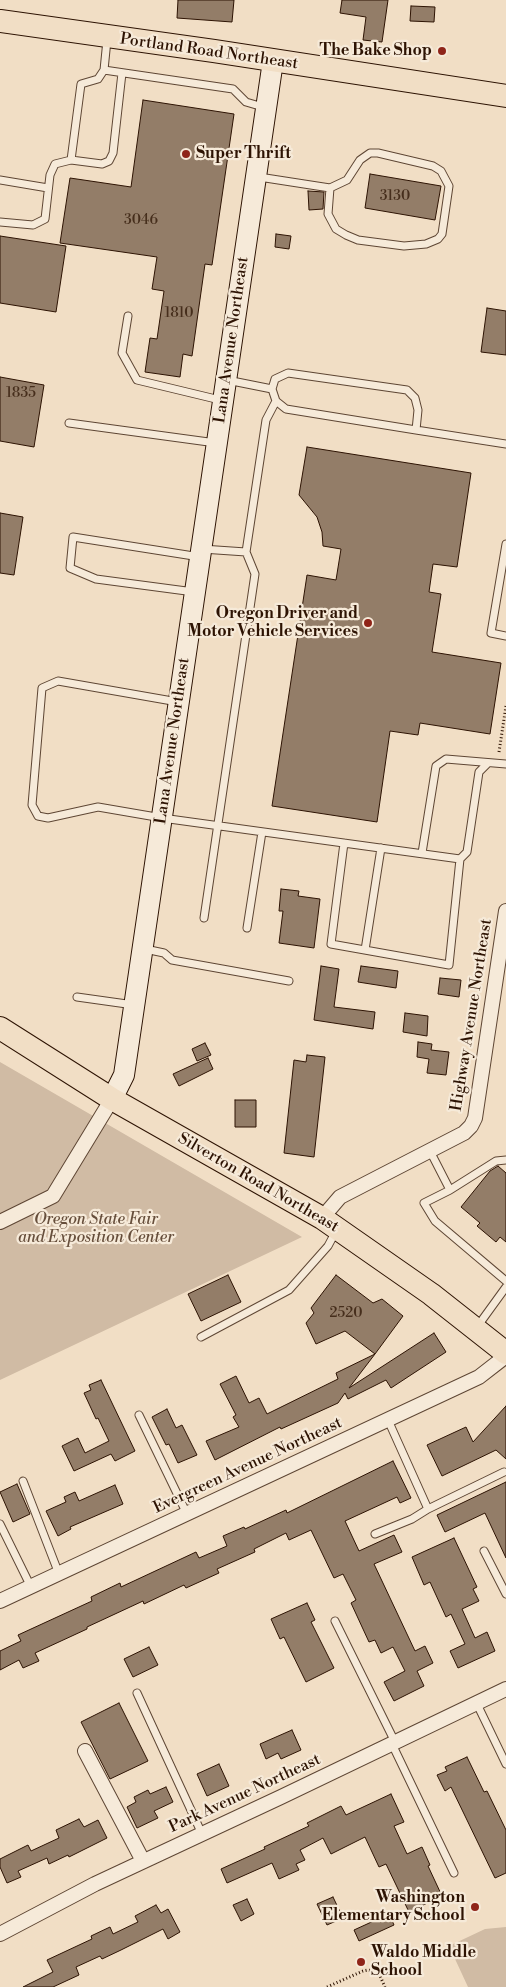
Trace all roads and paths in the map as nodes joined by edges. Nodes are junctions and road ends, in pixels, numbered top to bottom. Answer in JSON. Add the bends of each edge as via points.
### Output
{"nodes":[{"id":1,"x":0,"y":21,"type":"edge"},
{"id":2,"x":107,"y":37,"type":"junction"},
{"id":3,"x":273,"y":61,"type":"junction"},
{"id":4,"x":104,"y":70,"type":"junction"},
{"id":5,"x":122,"y":73,"type":"junction"},
{"id":6,"x":506,"y":96,"type":"edge"},
{"id":7,"x":266,"y":108,"type":"junction"},
{"id":8,"x":71,"y":160,"type":"junction"},
{"id":9,"x":256,"y":176,"type":"junction"},
{"id":10,"x":0,"y":180,"type":"edge"},
{"id":11,"x":48,"y":188,"type":"junction"},
{"id":12,"x":330,"y":188,"type":"junction"},
{"id":13,"x":0,"y":222,"type":"edge"},
{"id":14,"x":128,"y":316,"type":"dead end"},
{"id":15,"x":226,"y":380,"type":"junction"},
{"id":16,"x":272,"y":390,"type":"junction"},
{"id":17,"x":223,"y":401,"type":"junction"},
{"id":18,"x":276,"y":401,"type":"junction"},
{"id":19,"x":69,"y":422,"type":"dead end"},
{"id":20,"x":416,"y":430,"type":"junction"},
{"id":21,"x":217,"y":443,"type":"junction"},
{"id":22,"x":506,"y":444,"type":"edge"},
{"id":23,"x":506,"y":544,"type":"edge"},
{"id":24,"x":246,"y":552,"type":"junction"},
{"id":25,"x":201,"y":553,"type":"junction"},
{"id":26,"x":195,"y":593,"type":"junction"},
{"id":27,"x":506,"y":636,"type":"edge"},
{"id":28,"x":179,"y":702,"type":"junction"},
{"id":29,"x":506,"y":706,"type":"edge"},
{"id":30,"x":499,"y":752,"type":"dead end"},
{"id":31,"x":487,"y":764,"type":"junction"},
{"id":32,"x":506,"y":764,"type":"edge"},
{"id":33,"x":162,"y":818,"type":"junction"},
{"id":34,"x":217,"y":826,"type":"junction"},
{"id":35,"x":262,"y":832,"type":"junction"},
{"id":36,"x":344,"y":843,"type":"junction"},
{"id":37,"x":380,"y":848,"type":"junction"},
{"id":38,"x":422,"y":853,"type":"junction"},
{"id":39,"x":460,"y":859,"type":"junction"},
{"id":40,"x":506,"y":911,"type":"edge"},
{"id":41,"x":204,"y":918,"type":"dead end"},
{"id":42,"x":247,"y":928,"type":"dead end"},
{"id":43,"x":142,"y":949,"type":"junction"},
{"id":44,"x":365,"y":950,"type":"junction"},
{"id":45,"x":503,"y":951,"type":"edge"},
{"id":46,"x":289,"y":981,"type":"dead end"},
{"id":47,"x":77,"y":998,"type":"dead end"},
{"id":48,"x":134,"y":1005,"type":"junction"},
{"id":49,"x":0,"y":1028,"type":"edge"},
{"id":50,"x":112,"y":1099,"type":"junction"},
{"id":51,"x":430,"y":1151,"type":"junction"},
{"id":52,"x":506,"y":1160,"type":"edge"},
{"id":53,"x":450,"y":1190,"type":"junction"},
{"id":54,"x":0,"y":1222,"type":"edge"},
{"id":55,"x":329,"y":1223,"type":"junction"},
{"id":56,"x":506,"y":1281,"type":"edge"},
{"id":57,"x":506,"y":1287,"type":"edge"},
{"id":58,"x":476,"y":1329,"type":"junction"},
{"id":59,"x":201,"y":1337,"type":"dead end"},
{"id":60,"x":506,"y":1354,"type":"edge"},
{"id":61,"x":139,"y":1415,"type":"dead end"},
{"id":62,"x":388,"y":1420,"type":"junction"},
{"id":63,"x":504,"y":1472,"type":"dead end"},
{"id":64,"x":23,"y":1480,"type":"dead end"},
{"id":65,"x":428,"y":1509,"type":"junction"},
{"id":66,"x":187,"y":1514,"type":"junction"},
{"id":67,"x":0,"y":1524,"type":"edge"},
{"id":68,"x":375,"y":1534,"type":"dead end"},
{"id":69,"x":484,"y":1551,"type":"dead end"},
{"id":70,"x":60,"y":1574,"type":"junction"},
{"id":71,"x":31,"y":1587,"type":"junction"},
{"id":72,"x":506,"y":1594,"type":"edge"},
{"id":73,"x":0,"y":1602,"type":"edge"},
{"id":74,"x":335,"y":1621,"type":"dead end"},
{"id":75,"x":506,"y":1689,"type":"edge"},
{"id":76,"x":137,"y":1693,"type":"dead end"},
{"id":77,"x":477,"y":1704,"type":"junction"},
{"id":78,"x":393,"y":1743,"type":"junction"},
{"id":79,"x":85,"y":1751,"type":"dead end"},
{"id":80,"x":506,"y":1764,"type":"edge"},
{"id":81,"x":202,"y":1834,"type":"junction"},
{"id":82,"x":143,"y":1861,"type":"junction"},
{"id":83,"x":454,"y":1873,"type":"dead end"},
{"id":84,"x":0,"y":1934,"type":"edge"},
{"id":85,"x":327,"y":1987,"type":"edge"},
{"id":86,"x":385,"y":1987,"type":"edge"}],
"edges":[{"from":1,"to":2,"type":"main road","name":"Portland Road Northeast"},
{"from":2,"to":3,"type":"main road","name":"Portland Road Northeast"},
{"from":2,"to":4,"type":"lane"},
{"from":3,"to":6,"type":"main road","name":"Portland Road Northeast"},
{"from":3,"to":7,"type":"street","name":"Lana Avenue Northeast"},
{"from":4,"to":5,"type":"lane"},
{"from":4,"to":8,"type":"lane","via":[[98,79],[81,84]]},
{"from":5,"to":7,"type":"lane","via":[[233,89],[246,102]]},
{"from":5,"to":8,"type":"lane","via":[[113,153],[109,161],[102,164]]},
{"from":7,"to":9,"type":"street","name":"Lana Avenue Northeast"},
{"from":8,"to":11,"type":"lane","via":[[55,164]]},
{"from":9,"to":12,"type":"lane"},
{"from":9,"to":15,"type":"street","name":"Lana Avenue Northeast"},
{"from":10,"to":11,"type":"lane"},
{"from":11,"to":13,"type":"lane","via":[[45,219],[33,225]]},
{"from":12,"to":12,"type":"lane","via":[[347,180],[360,160],[370,153],[433,166],[441,171],[449,186],[442,234],[426,244],[404,246],[358,240],[336,229],[328,214]]},
{"from":14,"to":17,"type":"lane","via":[[122,353],[137,380]]},
{"from":15,"to":16,"type":"lane"},
{"from":15,"to":17,"type":"street","name":"Lana Avenue Northeast"},
{"from":16,"to":18,"type":"lane"},
{"from":16,"to":20,"type":"lane","via":[[275,379],[288,373],[407,390],[415,398],[418,410]]},
{"from":17,"to":21,"type":"street","name":"Lana Avenue Northeast"},
{"from":18,"to":20,"type":"lane","via":[[286,409]]},
{"from":18,"to":24,"type":"lane","via":[[266,420]]},
{"from":19,"to":21,"type":"lane"},
{"from":20,"to":22,"type":"lane"},
{"from":21,"to":25,"type":"street","name":"Lana Avenue Northeast"},
{"from":23,"to":27,"type":"lane","via":[[491,633]]},
{"from":24,"to":25,"type":"lane"},
{"from":24,"to":34,"type":"lane","via":[[255,574]]},
{"from":25,"to":26,"type":"street","name":"Lana Avenue Northeast"},
{"from":25,"to":26,"type":"lane","via":[[73,537],[70,568],[96,579]]},
{"from":26,"to":28,"type":"street","name":"Lana Avenue Northeast"},
{"from":28,"to":33,"type":"street","name":"Lana Avenue Northeast"},
{"from":28,"to":33,"type":"lane","via":[[58,682],[42,688],[32,805],[38,816],[48,818],[98,807]]},
{"from":29,"to":30,"type":"path"},
{"from":31,"to":32,"type":"lane"},
{"from":31,"to":38,"type":"lane","via":[[446,759],[436,766]]},
{"from":31,"to":39,"type":"lane","via":[[479,772],[467,852]]},
{"from":33,"to":34,"type":"lane"},
{"from":33,"to":43,"type":"street","name":"Lana Avenue Northeast"},
{"from":34,"to":35,"type":"lane"},
{"from":34,"to":41,"type":"lane"},
{"from":35,"to":36,"type":"lane"},
{"from":35,"to":42,"type":"lane"},
{"from":36,"to":37,"type":"lane"},
{"from":36,"to":44,"type":"lane","via":[[331,944]]},
{"from":37,"to":38,"type":"lane"},
{"from":37,"to":44,"type":"lane"},
{"from":38,"to":39,"type":"lane"},
{"from":39,"to":44,"type":"lane","via":[[449,965]]},
{"from":40,"to":45,"type":"street","name":"Highway Avenue Northeast"},
{"from":43,"to":46,"type":"lane","via":[[164,952],[172,960]]},
{"from":43,"to":48,"type":"street","name":"Lana Avenue Northeast"},
{"from":45,"to":51,"type":"street","name":"Highway Avenue Northeast","via":[[475,1118],[464,1133]]},
{"from":47,"to":48,"type":"lane"},
{"from":48,"to":50,"type":"street","name":"Lana Avenue Northeast","via":[[124,1075]]},
{"from":49,"to":50,"type":"main road","name":"Silverton Road Northeast"},
{"from":50,"to":54,"type":"street","name":"Lana Avenue Northeast","via":[[53,1196]]},
{"from":50,"to":55,"type":"main road","name":"Silverton Road Northeast"},
{"from":51,"to":53,"type":"lane"},
{"from":51,"to":55,"type":"street","name":"Highway Avenue Northeast","via":[[340,1197]]},
{"from":52,"to":53,"type":"lane","via":[[496,1161]]},
{"from":53,"to":56,"type":"lane","via":[[424,1203],[435,1222]]},
{"from":55,"to":58,"type":"main road","name":"Silverton Road Northeast"},
{"from":55,"to":59,"type":"lane","via":[[328,1246],[289,1290]]},
{"from":57,"to":58,"type":"lane"},
{"from":58,"to":60,"type":"main road","name":"Silverton Road Northeast"},
{"from":60,"to":62,"type":"street","name":"Evergreen Avenue Northeast","via":[[478,1377]]},
{"from":61,"to":66,"type":"lane"},
{"from":62,"to":65,"type":"lane"},
{"from":62,"to":66,"type":"street","name":"Evergreen Avenue Northeast"},
{"from":63,"to":65,"type":"lane"},
{"from":64,"to":70,"type":"lane"},
{"from":65,"to":68,"type":"lane"},
{"from":66,"to":70,"type":"street","name":"Evergreen Avenue Northeast"},
{"from":67,"to":71,"type":"lane"},
{"from":69,"to":72,"type":"lane"},
{"from":70,"to":71,"type":"street","name":"Evergreen Avenue Northeast"},
{"from":71,"to":73,"type":"street","name":"Evergreen Avenue Northeast"},
{"from":74,"to":78,"type":"lane"},
{"from":75,"to":77,"type":"street","name":"Park Avenue Northeast"},
{"from":76,"to":81,"type":"lane"},
{"from":77,"to":78,"type":"street","name":"Park Avenue Northeast"},
{"from":77,"to":80,"type":"lane"},
{"from":78,"to":81,"type":"street","name":"Park Avenue Northeast"},
{"from":78,"to":83,"type":"lane"},
{"from":79,"to":82,"type":"street"},
{"from":81,"to":82,"type":"street","name":"Park Avenue Northeast"},
{"from":82,"to":84,"type":"street","name":"Park Avenue Northeast"},
{"from":85,"to":86,"type":"path","via":[[368,1970],[379,1974]]}]}
